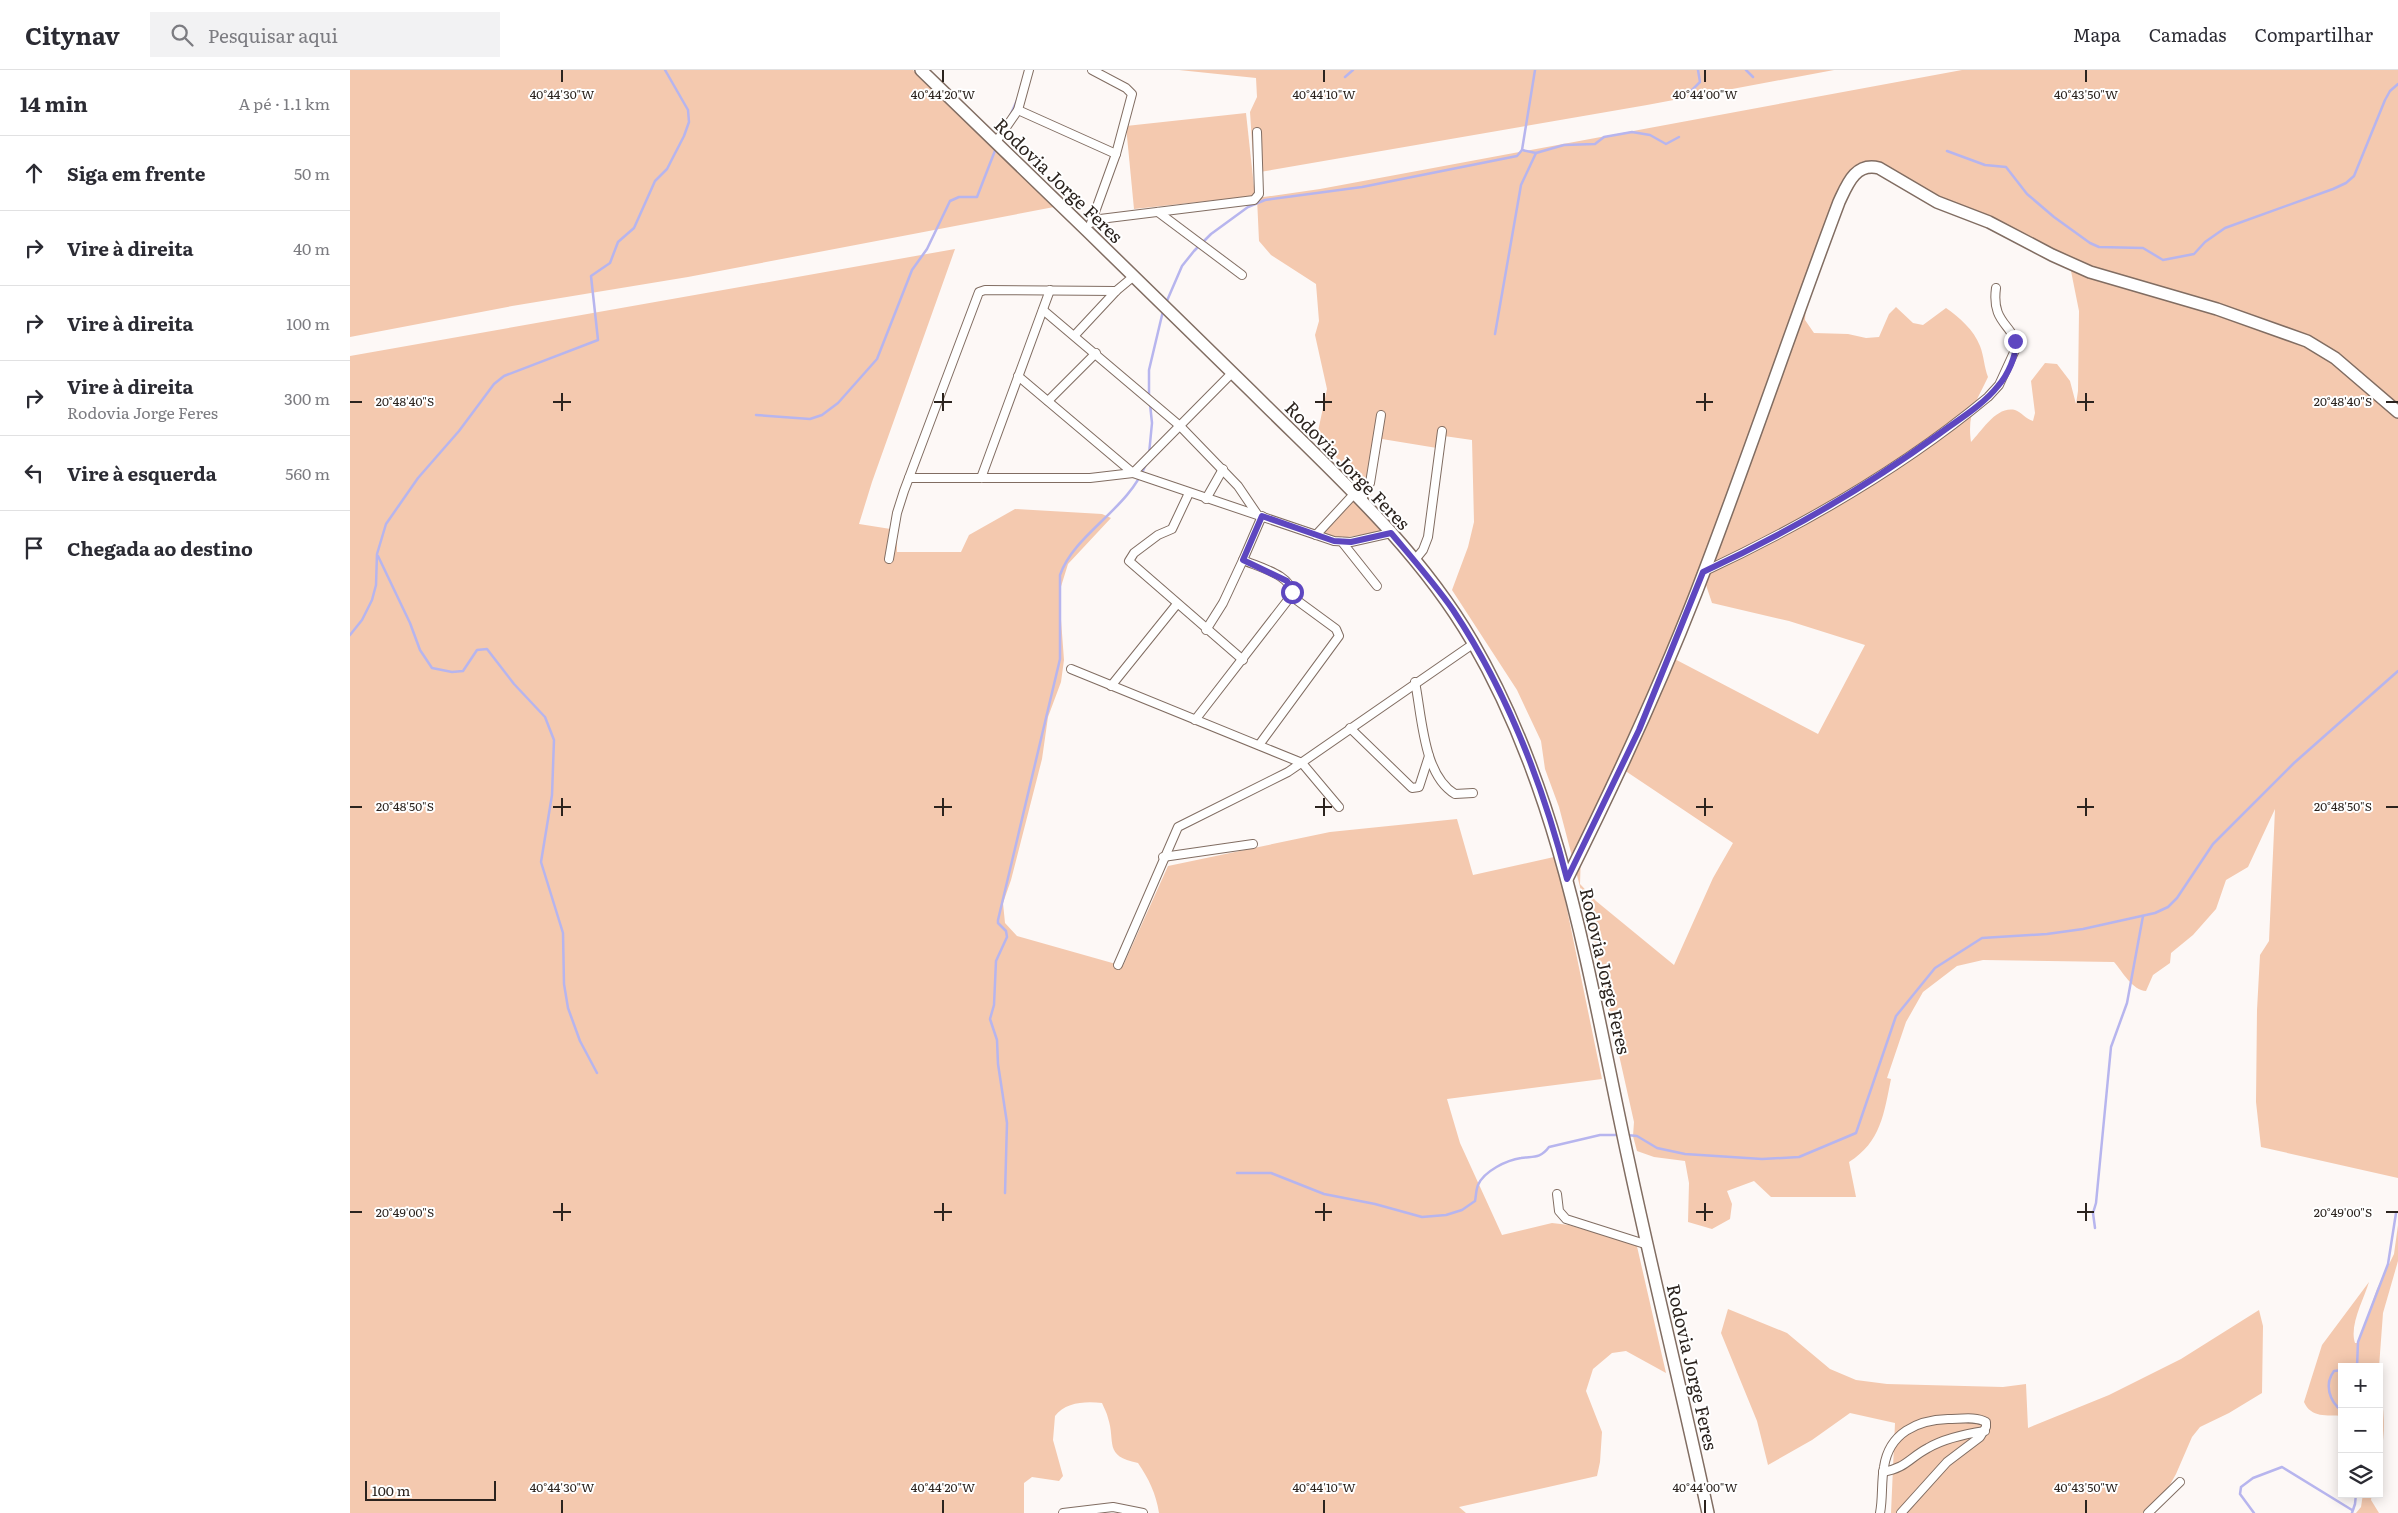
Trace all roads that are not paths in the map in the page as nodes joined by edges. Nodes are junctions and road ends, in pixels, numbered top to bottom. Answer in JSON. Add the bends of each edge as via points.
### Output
{"nodes":[{"id":1,"x":921,"y":70,"type":"edge"},
{"id":2,"x":1029,"y":70,"type":"edge"},
{"id":3,"x":1092,"y":70,"type":"edge"},
{"id":4,"x":1018,"y":110,"type":"junction"},
{"id":5,"x":1256,"y":132,"type":"dead end"},
{"id":6,"x":996,"y":142,"type":"junction"},
{"id":7,"x":1116,"y":154,"type":"junction"},
{"id":8,"x":1158,"y":212,"type":"junction"},
{"id":9,"x":1092,"y":220,"type":"junction"},
{"id":10,"x":1088,"y":232,"type":"junction"},
{"id":11,"x":1242,"y":275,"type":"dead end"},
{"id":12,"x":1134,"y":276,"type":"junction"},
{"id":13,"x":1996,"y":288,"type":"dead end"},
{"id":14,"x":1050,"y":290,"type":"junction"},
{"id":15,"x":1116,"y":291,"type":"junction"},
{"id":16,"x":1043,"y":310,"type":"junction"},
{"id":17,"x":1075,"y":336,"type":"junction"},
{"id":18,"x":1096,"y":353,"type":"junction"},
{"id":19,"x":1232,"y":373,"type":"junction"},
{"id":20,"x":1018,"y":376,"type":"junction"},
{"id":21,"x":1048,"y":400,"type":"junction"},
{"id":22,"x":2398,"y":412,"type":"edge"},
{"id":23,"x":1381,"y":414,"type":"dead end"},
{"id":24,"x":1180,"y":426,"type":"junction"},
{"id":25,"x":1442,"y":431,"type":"dead end"},
{"id":26,"x":1223,"y":469,"type":"junction"},
{"id":27,"x":1133,"y":473,"type":"junction"},
{"id":28,"x":909,"y":478,"type":"junction"},
{"id":29,"x":982,"y":478,"type":"junction"},
{"id":30,"x":1190,"y":493,"type":"junction"},
{"id":31,"x":1358,"y":498,"type":"junction"},
{"id":32,"x":1206,"y":499,"type":"junction"},
{"id":33,"x":1259,"y":515,"type":"junction"},
{"id":34,"x":1391,"y":533,"type":"junction"},
{"id":35,"x":1316,"y":535,"type":"junction"},
{"id":36,"x":1342,"y":542,"type":"junction"},
{"id":37,"x":889,"y":560,"type":"dead end"},
{"id":38,"x":1243,"y":560,"type":"junction"},
{"id":39,"x":1414,"y":561,"type":"junction"},
{"id":40,"x":1703,"y":572,"type":"junction"},
{"id":41,"x":1377,"y":586,"type":"dead end"},
{"id":42,"x":1291,"y":596,"type":"junction"},
{"id":43,"x":1177,"y":604,"type":"junction"},
{"id":44,"x":1206,"y":630,"type":"junction"},
{"id":45,"x":1474,"y":644,"type":"junction"},
{"id":46,"x":1243,"y":660,"type":"junction"},
{"id":47,"x":1071,"y":669,"type":"dead end"},
{"id":48,"x":1415,"y":682,"type":"junction"},
{"id":49,"x":1111,"y":686,"type":"junction"},
{"id":50,"x":1194,"y":720,"type":"junction"},
{"id":51,"x":1350,"y":728,"type":"junction"},
{"id":52,"x":1259,"y":745,"type":"junction"},
{"id":53,"x":1429,"y":756,"type":"junction"},
{"id":54,"x":1302,"y":763,"type":"junction"},
{"id":55,"x":1473,"y":793,"type":"dead end"},
{"id":56,"x":1339,"y":806,"type":"dead end"},
{"id":57,"x":1253,"y":844,"type":"dead end"},
{"id":58,"x":1163,"y":857,"type":"junction"},
{"id":59,"x":1567,"y":879,"type":"junction"},
{"id":60,"x":1118,"y":965,"type":"dead end"},
{"id":61,"x":1556,"y":1194,"type":"dead end"},
{"id":62,"x":1648,"y":1245,"type":"junction"},
{"id":63,"x":1984,"y":1431,"type":"junction"},
{"id":64,"x":1883,"y":1472,"type":"junction"},
{"id":65,"x":2180,"y":1482,"type":"dead end"},
{"id":66,"x":1063,"y":1513,"type":"edge"},
{"id":67,"x":1143,"y":1513,"type":"edge"},
{"id":68,"x":1708,"y":1513,"type":"edge"},
{"id":69,"x":1880,"y":1513,"type":"edge"},
{"id":70,"x":1901,"y":1513,"type":"edge"},
{"id":71,"x":2148,"y":1513,"type":"edge"}],
"edges":[{"from":1,"to":6,"type":"main road","name":"Rodovia Jorge Feres"},
{"from":2,"to":4,"type":"street"},
{"from":3,"to":7,"type":"street","via":[[1132,94]]},
{"from":4,"to":6,"type":"street"},
{"from":4,"to":7,"type":"street"},
{"from":5,"to":8,"type":"street","via":[[1259,194],[1254,200]]},
{"from":6,"to":10,"type":"main road","name":"Rodovia Jorge Feres"},
{"from":7,"to":9,"type":"street"},
{"from":8,"to":9,"type":"street"},
{"from":8,"to":11,"type":"street"},
{"from":9,"to":10,"type":"street"},
{"from":10,"to":12,"type":"main road","name":"Rodovia Jorge Feres"},
{"from":12,"to":15,"type":"street"},
{"from":12,"to":19,"type":"main road","name":"Rodovia Jorge Feres"},
{"from":13,"to":40,"type":"street","via":[[1996,312],[2016,348],[1999,385],[1988,397],[1903,460],[1765,542]]},
{"from":14,"to":15,"type":"street"},
{"from":14,"to":16,"type":"street"},
{"from":14,"to":28,"type":"street","via":[[985,290],[976,295]]},
{"from":15,"to":17,"type":"street"},
{"from":16,"to":17,"type":"street"},
{"from":16,"to":20,"type":"street"},
{"from":17,"to":18,"type":"street"},
{"from":18,"to":21,"type":"street"},
{"from":18,"to":24,"type":"street"},
{"from":19,"to":24,"type":"street"},
{"from":19,"to":31,"type":"main road","name":"Rodovia Jorge Feres"},
{"from":20,"to":21,"type":"street"},
{"from":20,"to":29,"type":"street"},
{"from":21,"to":27,"type":"street"},
{"from":22,"to":40,"type":"main road","via":[[2335,358],[2307,341],[2217,309],[2090,272],[1989,222],[1937,202],[1879,168],[1868,166],[1854,174],[1839,202]]},
{"from":23,"to":31,"type":"street","via":[[1370,483]]},
{"from":24,"to":26,"type":"street"},
{"from":24,"to":27,"type":"street"},
{"from":25,"to":39,"type":"street","via":[[1428,537]]},
{"from":26,"to":32,"type":"street"},
{"from":26,"to":33,"type":"street"},
{"from":27,"to":29,"type":"street","via":[[1104,477]]},
{"from":27,"to":30,"type":"street"},
{"from":28,"to":29,"type":"street"},
{"from":28,"to":37,"type":"street","via":[[897,513]]},
{"from":30,"to":32,"type":"street"},
{"from":30,"to":43,"type":"street","via":[[1172,529],[1158,535],[1134,553],[1129,561]]},
{"from":31,"to":34,"type":"main road","name":"Rodovia Jorge Feres"},
{"from":31,"to":35,"type":"street"},
{"from":32,"to":33,"type":"street"},
{"from":33,"to":35,"type":"street"},
{"from":33,"to":38,"type":"street"},
{"from":34,"to":36,"type":"street"},
{"from":34,"to":39,"type":"main road","name":"Rodovia Jorge Feres"},
{"from":35,"to":36,"type":"street"},
{"from":36,"to":41,"type":"street"},
{"from":38,"to":42,"type":"street","via":[[1287,581],[1292,588]]},
{"from":38,"to":44,"type":"street"},
{"from":39,"to":45,"type":"main road","name":"Rodovia Jorge Feres","via":[[1453,610]]},
{"from":40,"to":59,"type":"main road","via":[[1639,730]]},
{"from":42,"to":46,"type":"street"},
{"from":42,"to":52,"type":"street","via":[[1336,629],[1339,638]]},
{"from":43,"to":44,"type":"street"},
{"from":43,"to":49,"type":"street"},
{"from":44,"to":46,"type":"street"},
{"from":45,"to":48,"type":"street"},
{"from":45,"to":59,"type":"main road","name":"Rodovia Jorge Feres","via":[[1505,703],[1532,767]]},
{"from":46,"to":50,"type":"street"},
{"from":47,"to":49,"type":"street"},
{"from":48,"to":51,"type":"street"},
{"from":48,"to":53,"type":"street"},
{"from":49,"to":50,"type":"street"},
{"from":50,"to":52,"type":"street"},
{"from":51,"to":53,"type":"street","via":[[1412,788],[1419,787]]},
{"from":51,"to":54,"type":"street"},
{"from":52,"to":54,"type":"street"},
{"from":53,"to":55,"type":"street","via":[[1438,779],[1450,791]]},
{"from":54,"to":56,"type":"street"},
{"from":54,"to":58,"type":"street","via":[[1182,824],[1175,830]]},
{"from":57,"to":58,"type":"street"},
{"from":58,"to":60,"type":"street"},
{"from":59,"to":62,"type":"main road","name":"Rodovia Jorge Feres"},
{"from":61,"to":62,"type":"street","via":[[1560,1211],[1566,1219]]},
{"from":62,"to":68,"type":"main road","name":"Rodovia Jorge Feres"},
{"from":63,"to":64,"type":"street","via":[[1944,1440],[1925,1449],[1904,1467]]},
{"from":63,"to":64,"type":"street","via":[[1986,1422],[1980,1419],[1930,1421],[1912,1426],[1894,1442]]},
{"from":63,"to":70,"type":"street","via":[[1938,1471]]},
{"from":64,"to":69,"type":"street"},
{"from":65,"to":71,"type":"street"},
{"from":66,"to":67,"type":"street","via":[[1113,1507]]}]}
